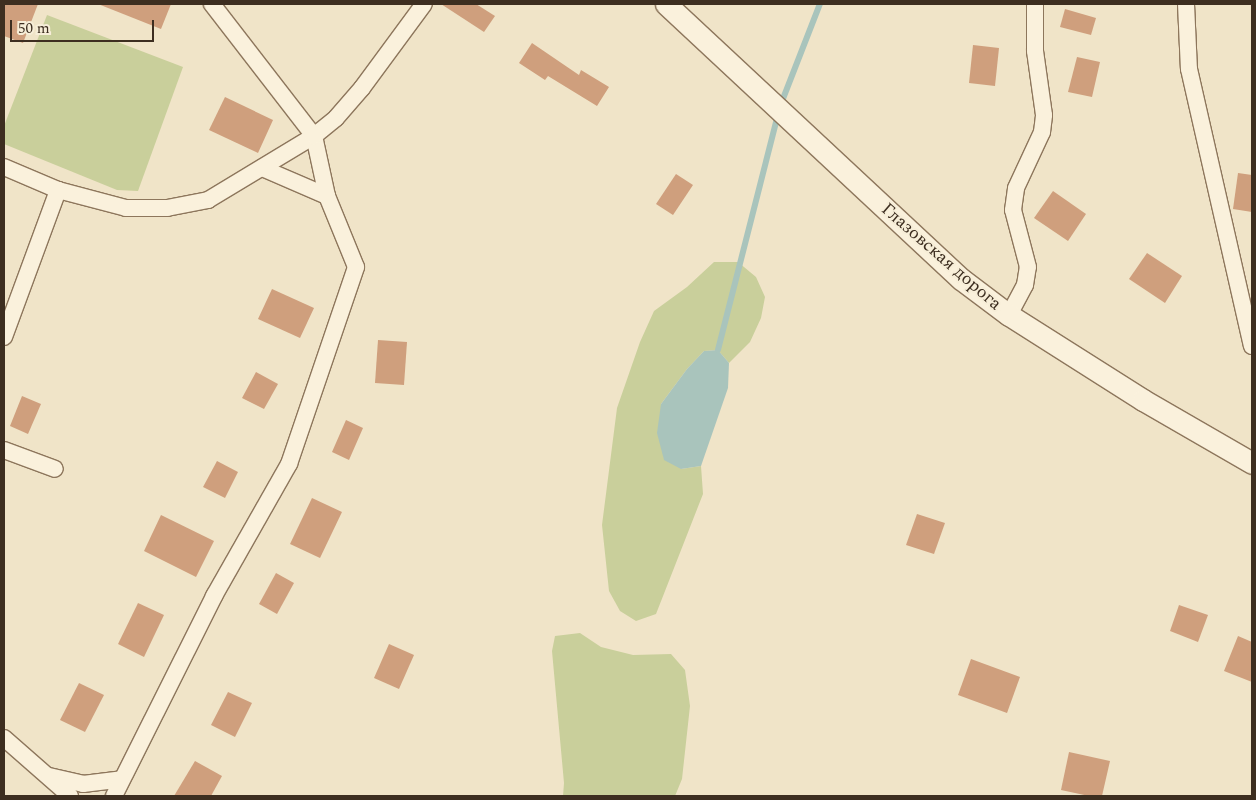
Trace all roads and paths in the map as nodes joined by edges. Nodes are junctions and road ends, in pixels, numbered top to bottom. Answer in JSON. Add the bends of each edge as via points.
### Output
{"nodes":[{"id":1,"x":212,"y":4,"type":"edge"},
{"id":2,"x":424,"y":4,"type":"edge"},
{"id":3,"x":666,"y":4,"type":"edge"},
{"id":4,"x":1035,"y":4,"type":"edge"},
{"id":5,"x":1186,"y":4,"type":"edge"},
{"id":6,"x":314,"y":136,"type":"junction"},
{"id":7,"x":4,"y":167,"type":"edge"},
{"id":8,"x":262,"y":168,"type":"junction"},
{"id":9,"x":58,"y":190,"type":"junction"},
{"id":10,"x":327,"y":196,"type":"junction"},
{"id":11,"x":1009,"y":315,"type":"junction"},
{"id":12,"x":4,"y":338,"type":"edge"},
{"id":13,"x":1252,"y":346,"type":"edge"},
{"id":14,"x":4,"y":450,"type":"edge"},
{"id":15,"x":1252,"y":463,"type":"edge"},
{"id":16,"x":55,"y":469,"type":"dead end"},
{"id":17,"x":4,"y":738,"type":"edge"},
{"id":18,"x":50,"y":776,"type":"junction"},
{"id":19,"x":122,"y":779,"type":"junction"},
{"id":20,"x":70,"y":796,"type":"edge"},
{"id":21,"x":114,"y":796,"type":"edge"}],
"edges":[{"from":1,"to":6,"type":"street"},
{"from":2,"to":6,"type":"street","via":[[362,88],[336,118]]},
{"from":3,"to":11,"type":"street","name":"Глазовская дорога","via":[[961,279]]},
{"from":4,"to":11,"type":"street","via":[[1035,51],[1044,115],[1042,132],[1016,188],[1013,210],[1028,267],[1025,285]]},
{"from":5,"to":13,"type":"street","via":[[1189,69]]},
{"from":6,"to":8,"type":"street"},
{"from":6,"to":10,"type":"street"},
{"from":7,"to":9,"type":"street"},
{"from":8,"to":9,"type":"street","via":[[208,200],[167,208],[126,208]]},
{"from":8,"to":10,"type":"street"},
{"from":9,"to":12,"type":"street"},
{"from":10,"to":19,"type":"street","via":[[356,267],[289,464],[214,596]]},
{"from":11,"to":15,"type":"street","name":"Глазовская дорога"},
{"from":14,"to":16,"type":"street"},
{"from":17,"to":18,"type":"street"},
{"from":18,"to":19,"type":"street","via":[[83,784]]},
{"from":18,"to":20,"type":"street"},
{"from":19,"to":21,"type":"street"}]}
